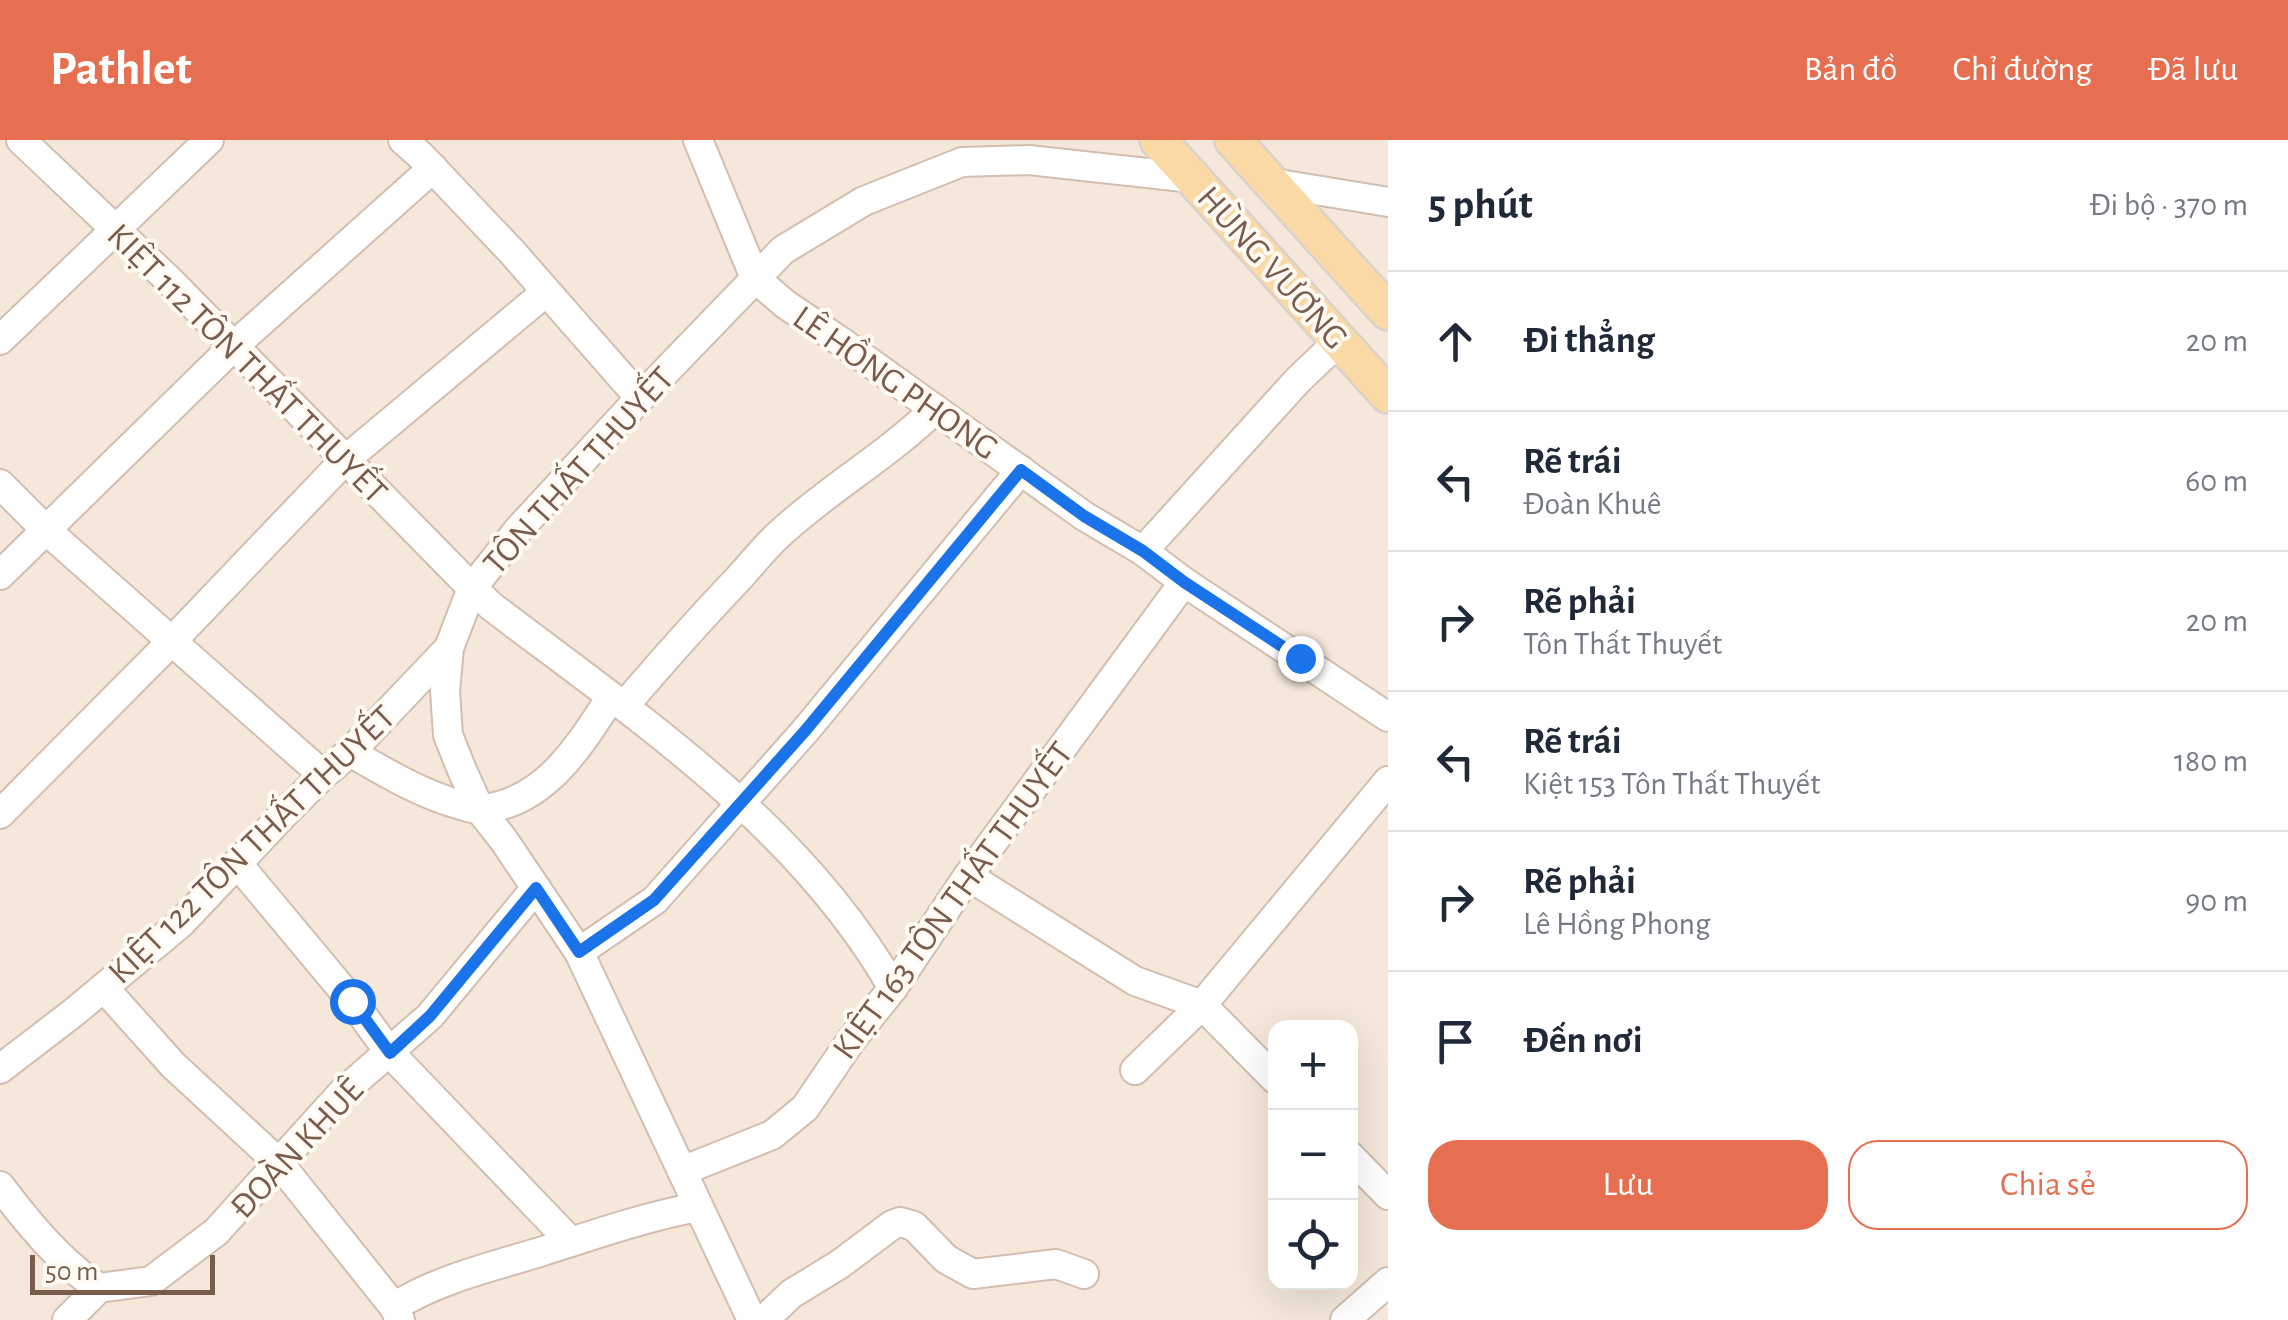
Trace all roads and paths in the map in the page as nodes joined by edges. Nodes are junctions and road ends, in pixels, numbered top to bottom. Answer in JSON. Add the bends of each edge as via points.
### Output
{"nodes":[{"id":1,"x":21,"y":140,"type":"edge"},
{"id":2,"x":209,"y":140,"type":"edge"},
{"id":3,"x":403,"y":140,"type":"edge"},
{"id":4,"x":698,"y":140,"type":"edge"},
{"id":5,"x":1158,"y":140,"type":"edge"},
{"id":6,"x":1233,"y":140,"type":"edge"},
{"id":7,"x":433,"y":168,"type":"junction"},
{"id":8,"x":1192,"y":178,"type":"junction"},
{"id":9,"x":1273,"y":183,"type":"junction"},
{"id":10,"x":1388,"y":202,"type":"edge"},
{"id":11,"x":115,"y":228,"type":"junction"},
{"id":12,"x":755,"y":278,"type":"junction"},
{"id":13,"x":546,"y":292,"type":"junction"},
{"id":14,"x":1388,"y":312,"type":"edge"},
{"id":15,"x":0,"y":340,"type":"edge"},
{"id":16,"x":1339,"y":340,"type":"junction"},
{"id":17,"x":234,"y":346,"type":"junction"},
{"id":18,"x":1388,"y":395,"type":"edge"},
{"id":19,"x":640,"y":398,"type":"junction"},
{"id":20,"x":935,"y":409,"type":"junction"},
{"id":21,"x":345,"y":460,"type":"junction"},
{"id":22,"x":1021,"y":470,"type":"junction"},
{"id":23,"x":0,"y":484,"type":"edge"},
{"id":24,"x":46,"y":530,"type":"junction"},
{"id":25,"x":1143,"y":551,"type":"junction"},
{"id":26,"x":0,"y":574,"type":"edge"},
{"id":27,"x":1184,"y":582,"type":"junction"},
{"id":28,"x":472,"y":588,"type":"junction"},
{"id":29,"x":172,"y":641,"type":"junction"},
{"id":30,"x":449,"y":648,"type":"junction"},
{"id":31,"x":618,"y":702,"type":"junction"},
{"id":32,"x":1388,"y":717,"type":"edge"},
{"id":33,"x":350,"y":752,"type":"junction"},
{"id":34,"x":323,"y":774,"type":"junction"},
{"id":35,"x":1388,"y":781,"type":"edge"},
{"id":36,"x":740,"y":803,"type":"junction"},
{"id":37,"x":480,"y":810,"type":"junction"},
{"id":38,"x":0,"y":814,"type":"edge"},
{"id":39,"x":237,"y":863,"type":"junction"},
{"id":40,"x":968,"y":876,"type":"junction"},
{"id":41,"x":536,"y":888,"type":"junction"},
{"id":42,"x":579,"y":952,"type":"junction"},
{"id":43,"x":104,"y":988,"type":"junction"},
{"id":44,"x":893,"y":988,"type":"junction"},
{"id":45,"x":1202,"y":1005,"type":"junction"},
{"id":46,"x":390,"y":1053,"type":"junction"},
{"id":47,"x":0,"y":1069,"type":"edge"},
{"id":48,"x":1134,"y":1070,"type":"dead end"},
{"id":49,"x":1268,"y":1072,"type":"edge"},
{"id":50,"x":279,"y":1163,"type":"junction"},
{"id":51,"x":1358,"y":1164,"type":"edge"},
{"id":52,"x":682,"y":1171,"type":"junction"},
{"id":53,"x":0,"y":1186,"type":"edge"},
{"id":54,"x":1388,"y":1194,"type":"edge"},
{"id":55,"x":698,"y":1207,"type":"junction"},
{"id":56,"x":571,"y":1242,"type":"junction"},
{"id":57,"x":1084,"y":1274,"type":"dead end"},
{"id":58,"x":1388,"y":1282,"type":"edge"},
{"id":59,"x":99,"y":1288,"type":"junction"},
{"id":60,"x":397,"y":1313,"type":"edge"},
{"id":61,"x":67,"y":1320,"type":"edge"},
{"id":62,"x":752,"y":1320,"type":"edge"},
{"id":63,"x":764,"y":1320,"type":"edge"},
{"id":64,"x":1345,"y":1320,"type":"edge"}],
"edges":[{"from":1,"to":11,"type":"street","name":"KIỆT 112 TÔN THẤT THUYẾT"},
{"from":2,"to":11,"type":"street"},
{"from":3,"to":7,"type":"street"},
{"from":4,"to":12,"type":"street"},
{"from":5,"to":8,"type":"main road","name":"HÙNG VƯƠNG"},
{"from":6,"to":9,"type":"main road","name":"HÙNG VƯƠNG"},
{"from":7,"to":13,"type":"street"},
{"from":7,"to":17,"type":"street"},
{"from":8,"to":9,"type":"main road"},
{"from":8,"to":12,"type":"street","name":"TÔN THẤT THUYẾT","via":[[1029,160],[962,162],[864,201],[783,250]]},
{"from":8,"to":16,"type":"main road","name":"HÙNG VƯƠNG"},
{"from":9,"to":10,"type":"street"},
{"from":9,"to":14,"type":"main road","name":"HÙNG VƯƠNG"},
{"from":11,"to":15,"type":"street"},
{"from":11,"to":17,"type":"street","name":"KIỆT 112 TÔN THẤT THUYẾT"},
{"from":12,"to":19,"type":"street","name":"TÔN THẤT THUYẾT"},
{"from":12,"to":20,"type":"street","name":"LÊ HỒNG PHONG"},
{"from":13,"to":19,"type":"street"},
{"from":13,"to":21,"type":"street"},
{"from":16,"to":18,"type":"main road","name":"HÙNG VƯƠNG"},
{"from":16,"to":25,"type":"street"},
{"from":17,"to":21,"type":"street","name":"KIỆT 112 TÔN THẤT THUYẾT"},
{"from":17,"to":24,"type":"street"},
{"from":19,"to":28,"type":"street","name":"TÔN THẤT THUYẾT"},
{"from":20,"to":22,"type":"street","name":"LÊ HỒNG PHONG"},
{"from":20,"to":31,"type":"street","via":[[782,531]]},
{"from":21,"to":28,"type":"street","name":"KIỆT 112 TÔN THẤT THUYẾT"},
{"from":21,"to":29,"type":"street"},
{"from":22,"to":25,"type":"street","name":"LÊ HỒNG PHONG"},
{"from":22,"to":36,"type":"street"},
{"from":23,"to":24,"type":"street"},
{"from":24,"to":26,"type":"street"},
{"from":24,"to":29,"type":"street"},
{"from":25,"to":27,"type":"street","name":"LÊ HỒNG PHONG"},
{"from":27,"to":32,"type":"street","name":"LÊ HỒNG PHONG"},
{"from":27,"to":40,"type":"street","name":"KIỆT 163 TÔN THẤT THUYẾT"},
{"from":28,"to":30,"type":"street","name":"TÔN THẤT THUYẾT"},
{"from":28,"to":31,"type":"street","name":"KIỆT 112 TÔN THẤT THUYẾT"},
{"from":29,"to":34,"type":"street"},
{"from":29,"to":38,"type":"street"},
{"from":30,"to":33,"type":"street","name":"KIỆT 122 TÔN THẤT THUYẾT"},
{"from":30,"to":37,"type":"street","name":"TÔN THẤT THUYẾT","via":[[448,735]]},
{"from":31,"to":36,"type":"street","name":"KIỆT 112 TÔN THẤT THUYẾT"},
{"from":31,"to":37,"type":"street","via":[[538,790]]},
{"from":33,"to":34,"type":"street","name":"KIỆT 122 TÔN THẤT THUYẾT"},
{"from":33,"to":37,"type":"street","via":[[426,793]]},
{"from":34,"to":39,"type":"street","name":"KIỆT 122 TÔN THẤT THUYẾT"},
{"from":35,"to":45,"type":"street"},
{"from":36,"to":42,"type":"street","via":[[654,900]]},
{"from":36,"to":44,"type":"street","name":"KIỆT 112 TÔN THẤT THUYẾT","via":[[820,884]]},
{"from":37,"to":41,"type":"street","name":"TÔN THẤT THUYẾT"},
{"from":39,"to":43,"type":"street","name":"KIỆT 122 TÔN THẤT THUYẾT","via":[[181,923]]},
{"from":39,"to":46,"type":"street"},
{"from":40,"to":44,"type":"street","name":"KIỆT 163 TÔN THẤT THUYẾT"},
{"from":40,"to":45,"type":"street","via":[[1135,980]]},
{"from":41,"to":42,"type":"street","name":"TÔN THẤT THUYẾT"},
{"from":41,"to":46,"type":"street","name":"ĐOÀN KHUÊ","via":[[430,1016]]},
{"from":42,"to":52,"type":"street","name":"TÔN THẤT THUYẾT"},
{"from":43,"to":47,"type":"street","name":"KIỆT 122 TÔN THẤT THUYẾT"},
{"from":43,"to":50,"type":"street","via":[[172,1065]]},
{"from":44,"to":52,"type":"street","name":"KIỆT 163 TÔN THẤT THUYẾT","via":[[805,1108],[772,1135]]},
{"from":45,"to":48,"type":"street"},
{"from":45,"to":49,"type":"street"},
{"from":46,"to":50,"type":"street","name":"ĐOÀN KHUÊ","via":[[343,1092]]},
{"from":46,"to":56,"type":"street"},
{"from":50,"to":59,"type":"street","name":"ĐOÀN KHUÊ","via":[[216,1232],[151,1280]]},
{"from":50,"to":60,"type":"street"},
{"from":51,"to":54,"type":"street"},
{"from":52,"to":55,"type":"street","name":"TÔN THẤT THUYẾT"},
{"from":53,"to":59,"type":"street","via":[[75,1272]]},
{"from":55,"to":56,"type":"street"},
{"from":55,"to":62,"type":"street","name":"TÔN THẤT THUYẾT"},
{"from":56,"to":60,"type":"street","via":[[408,1298]]},
{"from":57,"to":63,"type":"street","via":[[1056,1264],[972,1274],[900,1222],[791,1294]]},
{"from":58,"to":64,"type":"street"},
{"from":59,"to":61,"type":"street"}]}
